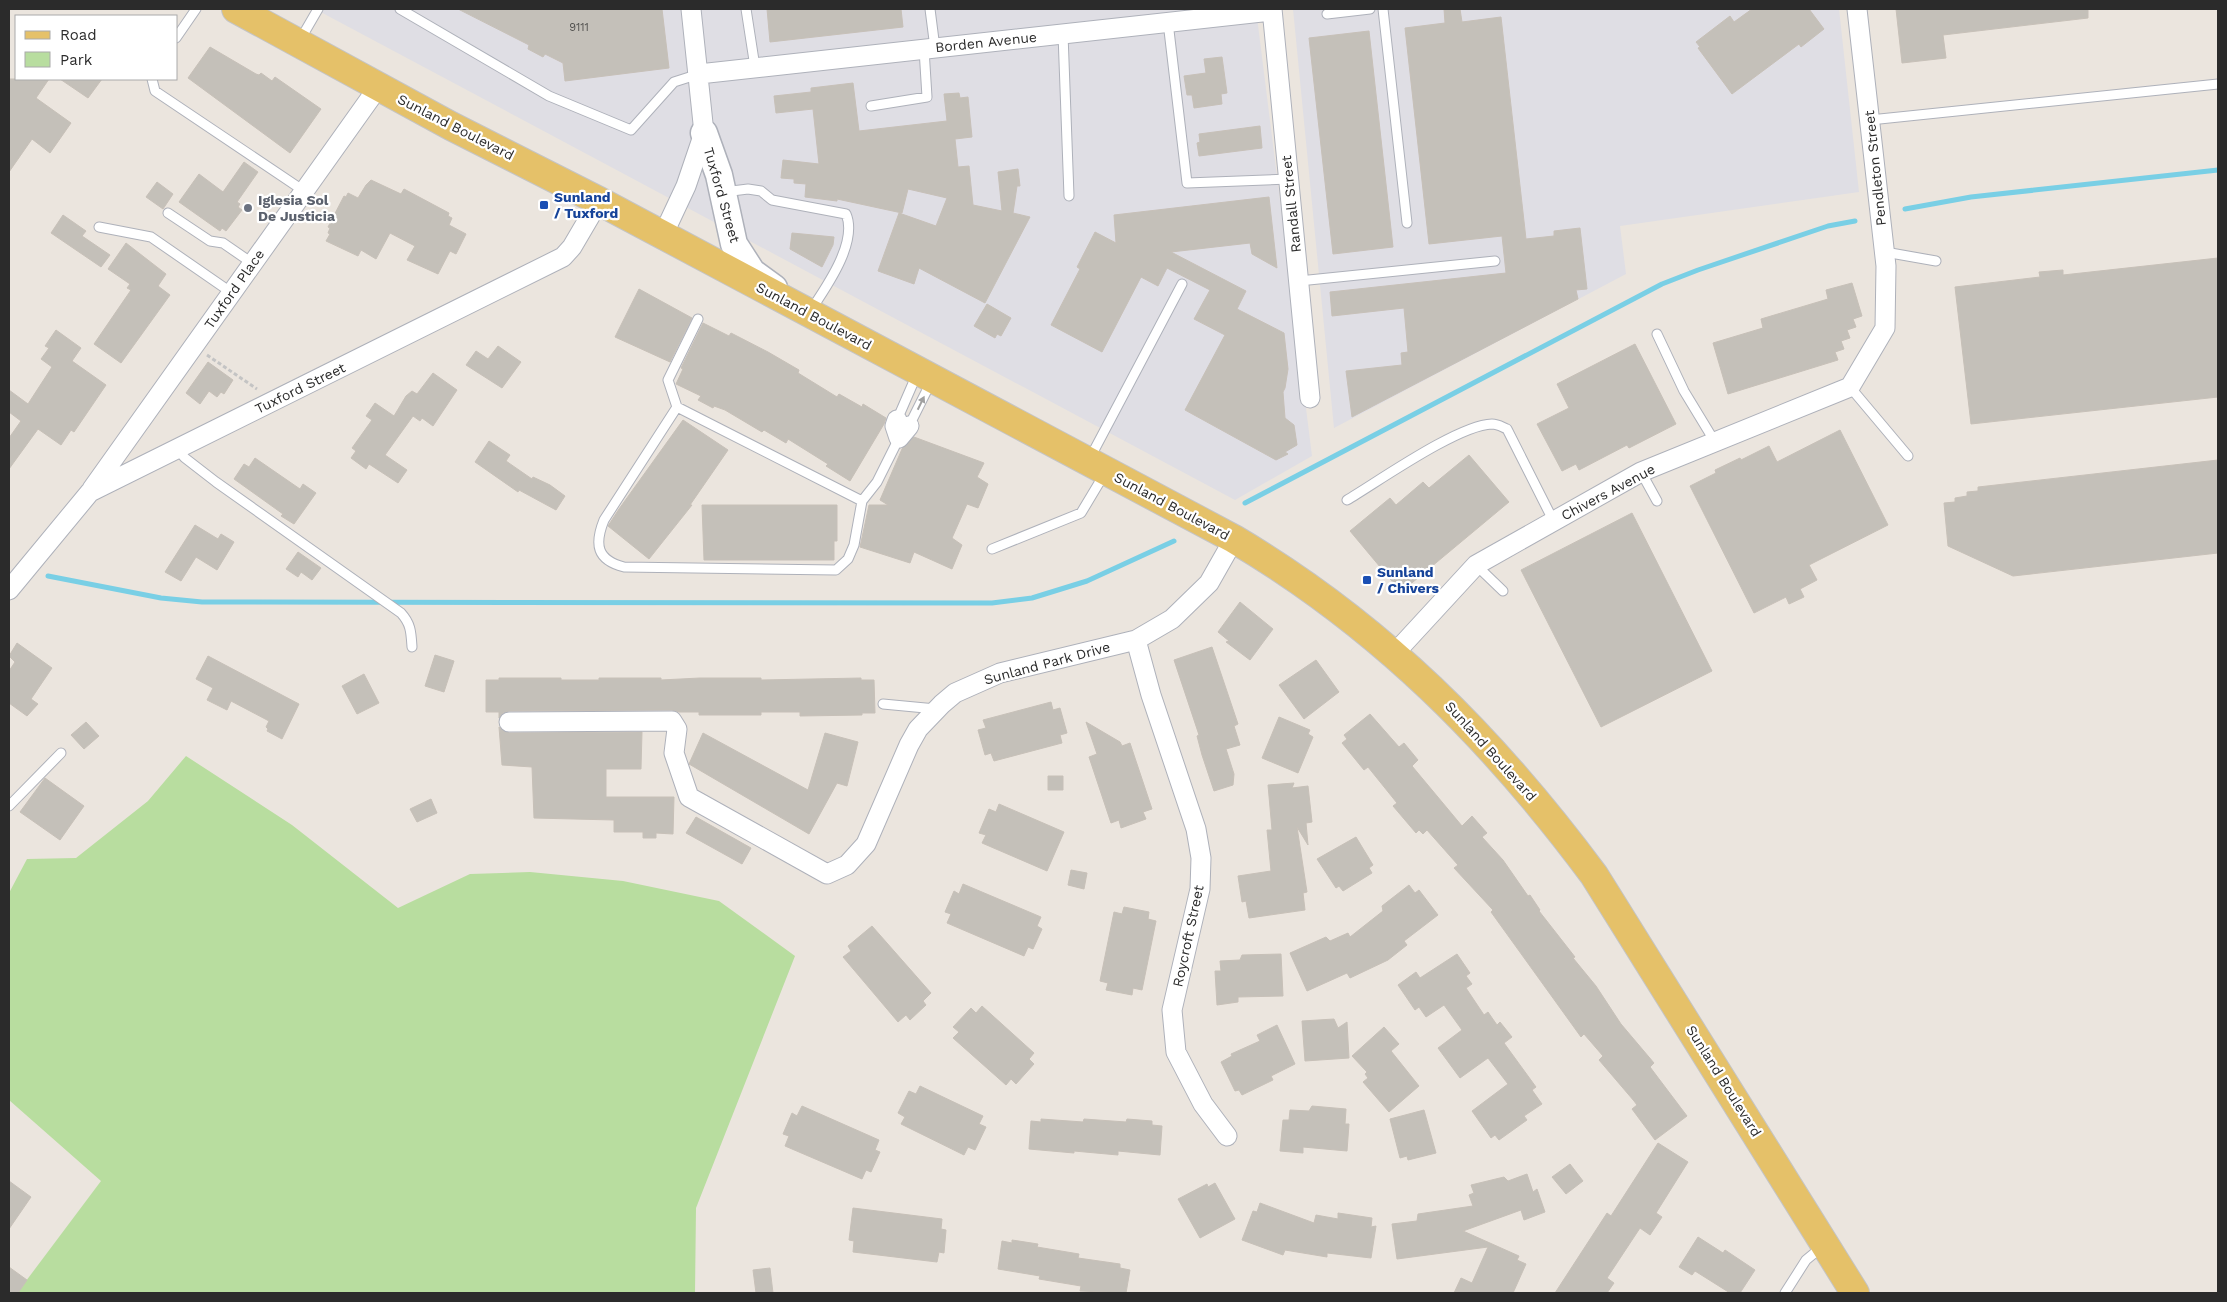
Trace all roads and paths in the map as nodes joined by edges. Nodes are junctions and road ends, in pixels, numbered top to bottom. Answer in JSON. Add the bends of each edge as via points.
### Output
{"nodes":[{"id":1,"x":196,"y":9,"type":"edge"},
{"id":2,"x":236,"y":9,"type":"edge"},
{"id":3,"x":318,"y":9,"type":"edge"},
{"id":4,"x":400,"y":9,"type":"edge"},
{"id":5,"x":692,"y":9,"type":"edge"},
{"id":6,"x":746,"y":9,"type":"edge"},
{"id":7,"x":930,"y":9,"type":"edge"},
{"id":8,"x":1370,"y":9,"type":"edge"},
{"id":9,"x":1383,"y":9,"type":"edge"},
{"id":10,"x":1857,"y":9,"type":"edge"},
{"id":11,"x":1272,"y":10,"type":"edge"},
{"id":12,"x":1327,"y":14,"type":"dead end"},
{"id":13,"x":1168,"y":22,"type":"junction"},
{"id":14,"x":1063,"y":34,"type":"junction"},
{"id":15,"x":178,"y":35,"type":"edge"},
{"id":16,"x":299,"y":43,"type":"junction"},
{"id":17,"x":929,"y":48,"type":"junction"},
{"id":18,"x":755,"y":67,"type":"junction"},
{"id":19,"x":698,"y":74,"type":"junction"},
{"id":20,"x":152,"y":80,"type":"edge"},
{"id":21,"x":2218,"y":84,"type":"edge"},
{"id":22,"x":379,"y":86,"type":"junction"},
{"id":23,"x":871,"y":106,"type":"dead end"},
{"id":24,"x":1870,"y":120,"type":"junction"},
{"id":25,"x":704,"y":133,"type":"junction"},
{"id":26,"x":1289,"y":179,"type":"junction"},
{"id":27,"x":304,"y":191,"type":"junction"},
{"id":28,"x":723,"y":193,"type":"junction"},
{"id":29,"x":1069,"y":196,"type":"dead end"},
{"id":30,"x":599,"y":201,"type":"junction"},
{"id":31,"x":168,"y":213,"type":"dead end"},
{"id":32,"x":1407,"y":224,"type":"dead end"},
{"id":33,"x":99,"y":227,"type":"dead end"},
{"id":34,"x":663,"y":235,"type":"junction"},
{"id":35,"x":1885,"y":252,"type":"junction"},
{"id":36,"x":1495,"y":261,"type":"dead end"},
{"id":37,"x":1936,"y":262,"type":"dead end"},
{"id":38,"x":252,"y":263,"type":"junction"},
{"id":39,"x":1299,"y":281,"type":"junction"},
{"id":40,"x":1182,"y":284,"type":"dead end"},
{"id":41,"x":232,"y":293,"type":"junction"},
{"id":42,"x":809,"y":314,"type":"junction"},
{"id":43,"x":698,"y":319,"type":"dead end"},
{"id":44,"x":1657,"y":334,"type":"dead end"},
{"id":45,"x":194,"y":346,"type":"junction"},
{"id":46,"x":925,"y":376,"type":"junction"},
{"id":47,"x":1850,"y":387,"type":"junction"},
{"id":48,"x":1310,"y":398,"type":"dead end"},
{"id":49,"x":274,"y":401,"type":"junction"},
{"id":50,"x":677,"y":407,"type":"junction"},
{"id":51,"x":902,"y":428,"type":"junction"},
{"id":52,"x":1715,"y":442,"type":"junction"},
{"id":53,"x":177,"y":449,"type":"junction"},
{"id":54,"x":1908,"y":456,"type":"dead end"},
{"id":55,"x":1097,"y":466,"type":"junction"},
{"id":56,"x":1641,"y":472,"type":"junction"},
{"id":57,"x":90,"y":492,"type":"junction"},
{"id":58,"x":1346,"y":500,"type":"dead end"},
{"id":59,"x":862,"y":501,"type":"junction"},
{"id":60,"x":1657,"y":501,"type":"dead end"},
{"id":61,"x":1554,"y":522,"type":"junction"},
{"id":62,"x":1234,"y":539,"type":"junction"},
{"id":63,"x":992,"y":549,"type":"dead end"},
{"id":64,"x":1476,"y":565,"type":"junction"},
{"id":65,"x":9,"y":590,"type":"edge"},
{"id":66,"x":1503,"y":590,"type":"dead end"},
{"id":67,"x":1136,"y":640,"type":"junction"},
{"id":68,"x":412,"y":646,"type":"dead end"},
{"id":69,"x":1394,"y":654,"type":"junction"},
{"id":70,"x":883,"y":704,"type":"dead end"},
{"id":71,"x":937,"y":709,"type":"junction"},
{"id":72,"x":510,"y":722,"type":"dead end"},
{"id":73,"x":61,"y":753,"type":"dead end"},
{"id":74,"x":9,"y":806,"type":"edge"},
{"id":75,"x":1227,"y":1136,"type":"dead end"},
{"id":76,"x":1825,"y":1244,"type":"junction"},
{"id":77,"x":1785,"y":1293,"type":"edge"},
{"id":78,"x":1855,"y":1293,"type":"edge"}],
"edges":[{"from":1,"to":15,"type":"lane"},
{"from":2,"to":16,"type":"main road","name":"Sunland Boulevard"},
{"from":3,"to":16,"type":"lane"},
{"from":4,"to":19,"type":"lane","via":[[548,96],[631,130],[674,82]]},
{"from":5,"to":19,"type":"street","name":"Tuxford Street"},
{"from":6,"to":18,"type":"lane"},
{"from":7,"to":17,"type":"lane"},
{"from":8,"to":12,"type":"lane"},
{"from":9,"to":32,"type":"lane"},
{"from":10,"to":24,"type":"street","name":"Pendleton Street"},
{"from":11,"to":13,"type":"street","name":"Borden Avenue"},
{"from":11,"to":26,"type":"street","name":"Randall Street"},
{"from":13,"to":14,"type":"street","name":"Borden Avenue"},
{"from":13,"to":26,"type":"lane","via":[[1187,183]]},
{"from":14,"to":17,"type":"street","name":"Borden Avenue"},
{"from":14,"to":29,"type":"lane"},
{"from":16,"to":22,"type":"main road","name":"Sunland Boulevard"},
{"from":17,"to":18,"type":"street","name":"Borden Avenue"},
{"from":17,"to":23,"type":"lane","via":[[927,97]]},
{"from":18,"to":19,"type":"street","name":"Borden Avenue"},
{"from":19,"to":25,"type":"street","name":"Tuxford Street"},
{"from":20,"to":27,"type":"lane","via":[[155,91]]},
{"from":21,"to":24,"type":"lane"},
{"from":22,"to":27,"type":"street","name":"Tuxford Place"},
{"from":22,"to":30,"type":"main road","name":"Sunland Boulevard"},
{"from":24,"to":35,"type":"street","name":"Pendleton Street"},
{"from":25,"to":28,"type":"street","name":"Tuxford Street"},
{"from":25,"to":34,"type":"street","name":"Tuxford Street","via":[[686,186]]},
{"from":26,"to":39,"type":"street","name":"Randall Street"},
{"from":27,"to":38,"type":"street","name":"Tuxford Place"},
{"from":28,"to":42,"type":"street","name":"Tuxford Street","via":[[734,244],[752,272]]},
{"from":28,"to":42,"type":"lane","via":[[748,189],[761,191],[772,200],[846,214],[849,222],[841,261]]},
{"from":30,"to":34,"type":"main road","name":"Sunland Boulevard"},
{"from":30,"to":49,"type":"street","name":"Tuxford Street","via":[[563,257]]},
{"from":31,"to":38,"type":"lane","via":[[210,241],[223,243]]},
{"from":33,"to":41,"type":"lane","via":[[151,238]]},
{"from":34,"to":42,"type":"main road","name":"Sunland Boulevard"},
{"from":35,"to":37,"type":"lane"},
{"from":35,"to":47,"type":"street","name":"Pendleton Street","via":[[1885,328]]},
{"from":36,"to":39,"type":"lane"},
{"from":38,"to":41,"type":"street","name":"Tuxford Place"},
{"from":39,"to":48,"type":"street","name":"Randall Street"},
{"from":40,"to":55,"type":"lane"},
{"from":41,"to":45,"type":"street","name":"Tuxford Place"},
{"from":42,"to":46,"type":"main road","name":"Sunland Boulevard"},
{"from":43,"to":50,"type":"lane","via":[[668,380]]},
{"from":44,"to":52,"type":"lane","via":[[1684,391]]},
{"from":45,"to":49,"type":"path"},
{"from":45,"to":57,"type":"street","name":"Tuxford Place"},
{"from":46,"to":51,"type":"lane"},
{"from":51,"to":46,"type":"lane","one_way":true},
{"from":46,"to":55,"type":"main road","name":"Sunland Boulevard"},
{"from":47,"to":52,"type":"street","name":"Chivers Avenue"},
{"from":47,"to":54,"type":"lane"},
{"from":49,"to":53,"type":"street","name":"Tuxford Street"},
{"from":50,"to":59,"type":"lane"},
{"from":50,"to":59,"type":"lane","via":[[604,520],[598,536],[601,554],[612,564],[624,567],[836,570],[848,559],[854,545]]},
{"from":51,"to":59,"type":"lane","via":[[877,482]]},
{"from":52,"to":56,"type":"street","name":"Chivers Avenue"},
{"from":53,"to":57,"type":"street","name":"Tuxford Street"},
{"from":53,"to":68,"type":"lane","via":[[216,482],[401,613],[408,622]]},
{"from":55,"to":62,"type":"main road","name":"Sunland Boulevard"},
{"from":55,"to":63,"type":"lane","via":[[1081,513]]},
{"from":56,"to":60,"type":"lane"},
{"from":56,"to":61,"type":"street","name":"Chivers Avenue"},
{"from":57,"to":65,"type":"street","name":"Tuxford Street"},
{"from":58,"to":61,"type":"lane","via":[[1454,436],[1495,424],[1506,429]]},
{"from":61,"to":64,"type":"street","name":"Chivers Avenue"},
{"from":62,"to":67,"type":"street","name":"Sunland Park Drive","via":[[1209,582],[1172,619]]},
{"from":62,"to":69,"type":"main road","name":"Sunland Boulevard","via":[[1310,587]]},
{"from":64,"to":66,"type":"lane"},
{"from":64,"to":69,"type":"street","name":"Chivers Avenue"},
{"from":67,"to":71,"type":"street","name":"Sunland Park Drive","via":[[1000,673],[955,694]]},
{"from":67,"to":75,"type":"street","name":"Roycroft Street","via":[[1196,829],[1202,858],[1200,889],[1172,1010],[1176,1052],[1203,1104]]},
{"from":69,"to":76,"type":"main road","name":"Sunland Boulevard","via":[[1484,740],[1555,822],[1594,875]]},
{"from":70,"to":71,"type":"lane"},
{"from":71,"to":72,"type":"street","name":"Sunland Park Drive","via":[[918,729],[909,745],[866,844],[847,865],[827,874],[689,797],[674,753],[677,729],[672,721]]},
{"from":73,"to":74,"type":"lane"},
{"from":76,"to":77,"type":"lane","via":[[1806,1260]]},
{"from":76,"to":78,"type":"main road","name":"Sunland Boulevard"}]}
